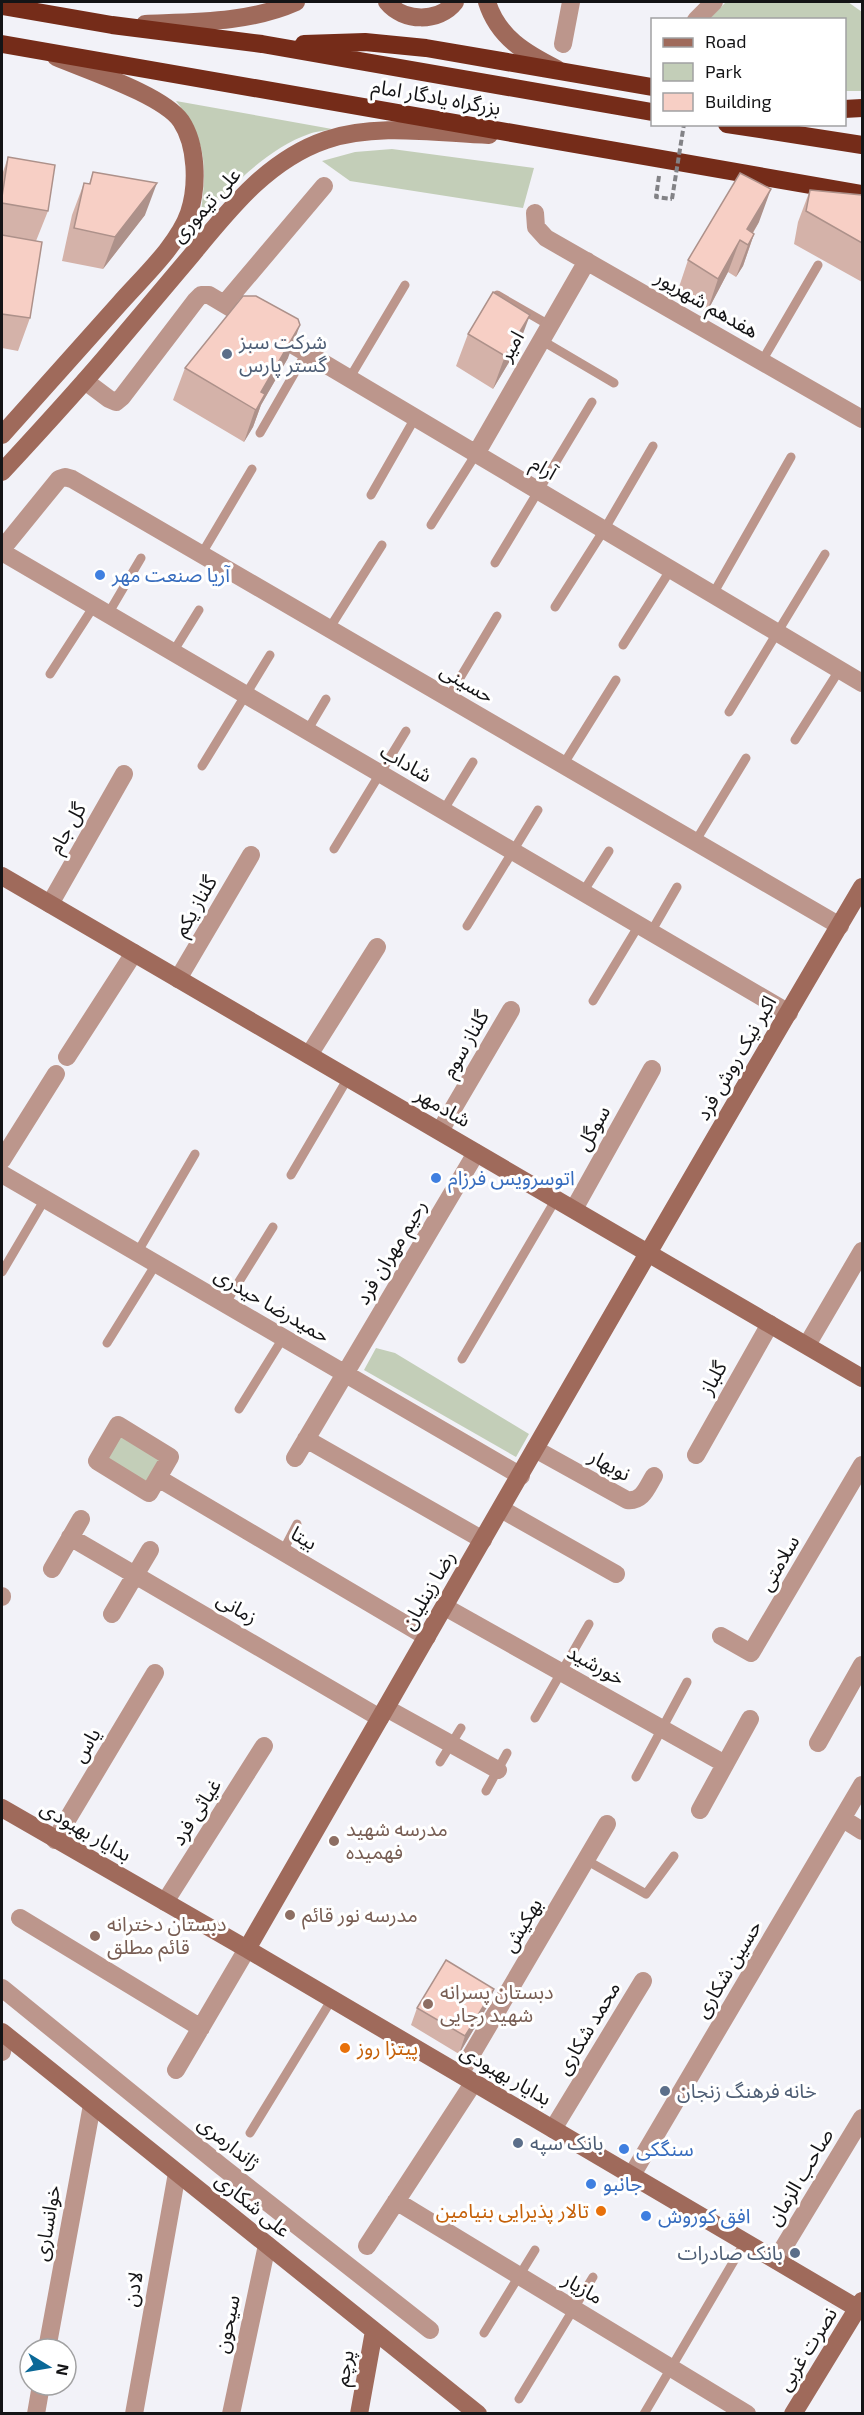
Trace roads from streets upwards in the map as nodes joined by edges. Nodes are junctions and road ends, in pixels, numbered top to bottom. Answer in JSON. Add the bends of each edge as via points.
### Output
{"nodes":[{"id":1,"x":296,"y":2,"type":"edge"},
{"id":2,"x":387,"y":2,"type":"edge"},
{"id":3,"x":455,"y":2,"type":"edge"},
{"id":4,"x":487,"y":2,"type":"edge"},
{"id":5,"x":571,"y":2,"type":"edge"},
{"id":6,"x":714,"y":2,"type":"edge"},
{"id":7,"x":2,"y":6,"type":"edge"},
{"id":8,"x":698,"y":18,"type":"edge"},
{"id":9,"x":112,"y":25,"type":"junction"},
{"id":10,"x":2,"y":44,"type":"edge"},
{"id":11,"x":262,"y":44,"type":"junction"},
{"id":12,"x":563,"y":44,"type":"dead end"},
{"id":13,"x":40,"y":51,"type":"junction"},
{"id":14,"x":564,"y":72,"type":"junction"},
{"id":15,"x":651,"y":87,"type":"edge"},
{"id":16,"x":862,"y":108,"type":"edge"},
{"id":17,"x":846,"y":109,"type":"edge"},
{"id":18,"x":651,"y":112,"type":"edge"},
{"id":19,"x":740,"y":126,"type":"edge"},
{"id":20,"x":528,"y":136,"type":"junction"},
{"id":21,"x":862,"y":145,"type":"edge"},
{"id":22,"x":324,"y":186,"type":"dead end"},
{"id":23,"x":862,"y":194,"type":"edge"},
{"id":24,"x":535,"y":217,"type":"dead end"},
{"id":25,"x":587,"y":261,"type":"junction"},
{"id":26,"x":225,"y":303,"type":"junction"},
{"id":27,"x":85,"y":381,"type":"junction"},
{"id":28,"x":862,"y":419,"type":"edge"},
{"id":29,"x":2,"y":435,"type":"edge"},
{"id":30,"x":476,"y":454,"type":"junction"},
{"id":31,"x":2,"y":472,"type":"edge"},
{"id":32,"x":2,"y":550,"type":"edge"},
{"id":33,"x":862,"y":683,"type":"edge"},
{"id":34,"x":124,"y":774,"type":"dead end"},
{"id":35,"x":250,"y":855,"type":"dead end"},
{"id":36,"x":2,"y":876,"type":"edge"},
{"id":37,"x":862,"y":887,"type":"edge"},
{"id":38,"x":50,"y":904,"type":"junction"},
{"id":39,"x":840,"y":926,"type":"junction"},
{"id":40,"x":376,"y":947,"type":"dead end"},
{"id":41,"x":134,"y":953,"type":"junction"},
{"id":42,"x":178,"y":979,"type":"junction"},
{"id":43,"x":511,"y":1010,"type":"dead end"},
{"id":44,"x":789,"y":1013,"type":"junction"},
{"id":45,"x":309,"y":1055,"type":"junction"},
{"id":46,"x":67,"y":1058,"type":"dead end"},
{"id":47,"x":652,"y":1069,"type":"dead end"},
{"id":48,"x":56,"y":1074,"type":"dead end"},
{"id":49,"x":440,"y":1131,"type":"junction"},
{"id":50,"x":476,"y":1153,"type":"junction"},
{"id":51,"x":2,"y":1160,"type":"edge"},
{"id":52,"x":2,"y":1174,"type":"edge"},
{"id":53,"x":574,"y":1209,"type":"junction"},
{"id":54,"x":862,"y":1251,"type":"edge"},
{"id":55,"x":648,"y":1252,"type":"junction"},
{"id":56,"x":770,"y":1324,"type":"junction"},
{"id":57,"x":807,"y":1345,"type":"junction"},
{"id":58,"x":345,"y":1374,"type":"junction"},
{"id":59,"x":862,"y":1377,"type":"edge"},
{"id":60,"x":306,"y":1439,"type":"junction"},
{"id":61,"x":536,"y":1449,"type":"junction"},
{"id":62,"x":696,"y":1455,"type":"dead end"},
{"id":63,"x":295,"y":1458,"type":"dead end"},
{"id":64,"x":862,"y":1465,"type":"edge"},
{"id":65,"x":521,"y":1476,"type":"junction"},
{"id":66,"x":654,"y":1476,"type":"dead end"},
{"id":67,"x":158,"y":1478,"type":"dead end"},
{"id":68,"x":501,"y":1509,"type":"junction"},
{"id":69,"x":81,"y":1519,"type":"dead end"},
{"id":70,"x":70,"y":1537,"type":"junction"},
{"id":71,"x":483,"y":1540,"type":"junction"},
{"id":72,"x":150,"y":1550,"type":"dead end"},
{"id":73,"x":52,"y":1569,"type":"dead end"},
{"id":74,"x":616,"y":1574,"type":"dead end"},
{"id":75,"x":135,"y":1575,"type":"junction"},
{"id":76,"x":445,"y":1607,"type":"junction"},
{"id":77,"x":112,"y":1614,"type":"dead end"},
{"id":78,"x":427,"y":1636,"type":"junction"},
{"id":79,"x":721,"y":1636,"type":"dead end"},
{"id":80,"x":862,"y":1665,"type":"edge"},
{"id":81,"x":155,"y":1673,"type":"dead end"},
{"id":82,"x":383,"y":1713,"type":"junction"},
{"id":83,"x":750,"y":1719,"type":"dead end"},
{"id":84,"x":818,"y":1743,"type":"dead end"},
{"id":85,"x":264,"y":1746,"type":"dead end"},
{"id":86,"x":725,"y":1764,"type":"junction"},
{"id":87,"x":498,"y":1770,"type":"road end"},
{"id":88,"x":862,"y":1785,"type":"edge"},
{"id":89,"x":2,"y":1808,"type":"edge"},
{"id":90,"x":699,"y":1810,"type":"dead end"},
{"id":91,"x":843,"y":1819,"type":"junction"},
{"id":92,"x":607,"y":1824,"type":"dead end"},
{"id":93,"x":862,"y":1831,"type":"edge"},
{"id":94,"x":55,"y":1840,"type":"junction"},
{"id":95,"x":165,"y":1902,"type":"junction"},
{"id":96,"x":20,"y":1918,"type":"dead end"},
{"id":97,"x":247,"y":1949,"type":"junction"},
{"id":98,"x":642,"y":1981,"type":"dead end"},
{"id":99,"x":2,"y":1988,"type":"edge"},
{"id":100,"x":201,"y":2028,"type":"junction"},
{"id":101,"x":3,"y":2040,"type":"edge"},
{"id":102,"x":176,"y":2070,"type":"dead end"},
{"id":103,"x":467,"y":2078,"type":"junction"},
{"id":104,"x":92,"y":2105,"type":"junction"},
{"id":105,"x":862,"y":2118,"type":"edge"},
{"id":106,"x":553,"y":2129,"type":"junction"},
{"id":107,"x":177,"y":2174,"type":"junction"},
{"id":108,"x":632,"y":2175,"type":"junction"},
{"id":109,"x":396,"y":2201,"type":"junction"},
{"id":110,"x":267,"y":2245,"type":"junction"},
{"id":111,"x":367,"y":2246,"type":"dead end"},
{"id":112,"x":776,"y":2260,"type":"junction"},
{"id":113,"x":861,"y":2307,"type":"edge"},
{"id":114,"x":430,"y":2330,"type":"dead end"},
{"id":115,"x":374,"y":2331,"type":"junction"},
{"id":116,"x":49,"y":2337,"type":"edge"},
{"id":117,"x":39,"y":2397,"type":"edge"},
{"id":118,"x":36,"y":2414,"type":"edge"},
{"id":119,"x":134,"y":2414,"type":"edge"},
{"id":120,"x":231,"y":2414,"type":"edge"},
{"id":121,"x":359,"y":2414,"type":"edge"},
{"id":122,"x":478,"y":2414,"type":"edge"},
{"id":123,"x":747,"y":2414,"type":"edge"},
{"id":124,"x":793,"y":2414,"type":"edge"}],
"edges":[{"from":1,"to":9,"type":"main road","via":[[223,20]]},
{"from":2,"to":3,"type":"main road","via":[[406,16],[419,17],[442,13]]},
{"from":4,"to":14,"type":"main road","via":[[499,30],[513,43]]},
{"from":5,"to":12,"type":"street"},
{"from":6,"to":8,"type":"street"},
{"from":7,"to":9,"type":"highway","name":"بزرگراه یادگار امام"},
{"from":9,"to":11,"type":"highway","name":"بزرگراه یادگار امام"},
{"from":10,"to":13,"type":"highway","name":"بزرگراه یادگار امام"},
{"from":11,"to":14,"type":"highway","via":[[386,43]]},
{"from":11,"to":18,"type":"highway","name":"بزرگراه یادگار امام"},
{"from":13,"to":20,"type":"highway","name":"بزرگراه یادگار امام"},
{"from":13,"to":29,"type":"main road","name":"علی تیموری","via":[[153,99],[175,114],[187,134],[194,182],[188,214],[172,242]]},
{"from":14,"to":15,"type":"highway"},
{"from":16,"to":17,"type":"highway"},
{"from":19,"to":21,"type":"highway"},
{"from":20,"to":23,"type":"highway","name":"بزرگراه یادگار امام"},
{"from":20,"to":27,"type":"main road","name":"علی تیموری","via":[[384,131],[326,140],[303,151],[267,173],[243,195]]},
{"from":22,"to":26,"type":"street"},
{"from":24,"to":25,"type":"street","name":"هفدهم شهریور","via":[[540,233]]},
{"from":25,"to":28,"type":"street","name":"هفدهم شهریور"},
{"from":25,"to":30,"type":"street","name":"امیر"},
{"from":26,"to":27,"type":"street","name":"آرام","via":[[201,295],[116,402]]},
{"from":26,"to":30,"type":"street","name":"آرام"},
{"from":27,"to":31,"type":"main road","name":"علی تیموری"},
{"from":30,"to":33,"type":"street","name":"آرام"},
{"from":32,"to":39,"type":"street","name":"حسینی","via":[[59,479],[72,479]]},
{"from":32,"to":44,"type":"street","name":"شاداب"},
{"from":34,"to":38,"type":"street","name":"گل جام"},
{"from":35,"to":42,"type":"street","name":"گلناز یکم"},
{"from":36,"to":38,"type":"main road","name":"شادمهر"},
{"from":37,"to":39,"type":"main road","name":"اکبر نیک روش فرد"},
{"from":38,"to":41,"type":"main road","name":"شادمهر"},
{"from":39,"to":44,"type":"main road","name":"اکبر نیک روش فرد"},
{"from":40,"to":45,"type":"street"},
{"from":41,"to":42,"type":"main road","name":"شادمهر"},
{"from":41,"to":46,"type":"street"},
{"from":42,"to":45,"type":"main road","name":"شادمهر"},
{"from":43,"to":49,"type":"street","name":"گلناز سوم"},
{"from":44,"to":55,"type":"main road","name":"اکبر نیک روش فرد"},
{"from":45,"to":49,"type":"main road","name":"شادمهر"},
{"from":47,"to":53,"type":"street","name":"سوگل"},
{"from":48,"to":51,"type":"street"},
{"from":49,"to":50,"type":"main road","name":"شادمهر"},
{"from":50,"to":53,"type":"main road","name":"شادمهر"},
{"from":50,"to":58,"type":"street","name":"رحیم مهران فرد"},
{"from":52,"to":58,"type":"street","name":"حمیدرضا حیدری"},
{"from":53,"to":55,"type":"main road","name":"شادمهر"},
{"from":54,"to":57,"type":"street"},
{"from":55,"to":56,"type":"main road","name":"شادمهر"},
{"from":55,"to":61,"type":"main road","name":"رضا زینلیان"},
{"from":56,"to":57,"type":"main road","name":"شادمهر"},
{"from":56,"to":62,"type":"street","name":"گلباز"},
{"from":57,"to":59,"type":"main road","name":"شادمهر"},
{"from":58,"to":60,"type":"street","name":"رحیم مهران فرد"},
{"from":58,"to":65,"type":"street","name":"حمیدرضا حیدری"},
{"from":60,"to":63,"type":"street","name":"رحیم مهران فرد"},
{"from":60,"to":71,"type":"street"},
{"from":61,"to":65,"type":"main road","name":"رضا زینلیان"},
{"from":61,"to":66,"type":"street","name":"نوبهار","via":[[627,1500],[641,1497]]},
{"from":64,"to":79,"type":"street","name":"سلامتی","via":[[752,1653]]},
{"from":65,"to":68,"type":"main road","name":"رضا زینلیان"},
{"from":67,"to":78,"type":"street","name":"بیتا"},
{"from":68,"to":71,"type":"main road","name":"رضا زینلیان"},
{"from":68,"to":74,"type":"street"},
{"from":69,"to":70,"type":"street"},
{"from":70,"to":73,"type":"street"},
{"from":70,"to":75,"type":"street","name":"زمانی"},
{"from":71,"to":76,"type":"main road","name":"رضا زینلیان"},
{"from":72,"to":75,"type":"street"},
{"from":75,"to":77,"type":"street"},
{"from":75,"to":82,"type":"street","name":"زمانی"},
{"from":76,"to":78,"type":"main road","name":"رضا زینلیان"},
{"from":76,"to":86,"type":"street","name":"خورشید"},
{"from":78,"to":82,"type":"main road","name":"رضا زینلیان"},
{"from":80,"to":84,"type":"street"},
{"from":81,"to":94,"type":"street","name":"یاس"},
{"from":82,"to":87,"type":"street"},
{"from":82,"to":97,"type":"main road","name":"رضا زینلیان"},
{"from":83,"to":86,"type":"street"},
{"from":85,"to":95,"type":"street","name":"غیاثی فرد"},
{"from":86,"to":90,"type":"street"},
{"from":88,"to":91,"type":"street","name":"حسین شکاری"},
{"from":89,"to":94,"type":"main road","name":"بدایار بهبودی"},
{"from":91,"to":93,"type":"street"},
{"from":91,"to":108,"type":"street","name":"حسین شکاری"},
{"from":92,"to":103,"type":"street","name":"بهکیش"},
{"from":94,"to":95,"type":"main road","name":"بدایار بهبودی"},
{"from":95,"to":97,"type":"main road","name":"بدایار بهبودی"},
{"from":96,"to":100,"type":"street"},
{"from":97,"to":100,"type":"street"},
{"from":97,"to":103,"type":"main road","name":"بدایار بهبودی"},
{"from":98,"to":106,"type":"street","name":"محمد شکاری"},
{"from":99,"to":114,"type":"street","name":"ژاندارمری"},
{"from":100,"to":102,"type":"street"},
{"from":101,"to":104,"type":"main road","name":"علی شکاری"},
{"from":103,"to":106,"type":"main road","name":"بدایار بهبودی"},
{"from":103,"to":109,"type":"street"},
{"from":104,"to":107,"type":"main road","name":"علی شکاری"},
{"from":104,"to":116,"type":"street","name":"خوانساری"},
{"from":105,"to":112,"type":"street","name":"صاحب الزمان"},
{"from":106,"to":108,"type":"main road","name":"بدایار بهبودی"},
{"from":107,"to":110,"type":"main road","name":"علی شکاری"},
{"from":107,"to":119,"type":"street","name":"لادن"},
{"from":108,"to":112,"type":"main road","name":"بدایار بهبودی"},
{"from":109,"to":111,"type":"street"},
{"from":109,"to":123,"type":"street","name":"مازیار"},
{"from":110,"to":115,"type":"main road","name":"علی شکاری"},
{"from":110,"to":120,"type":"street","name":"سیحون"},
{"from":112,"to":113,"type":"main road","name":"بدایار بهبودی"},
{"from":113,"to":124,"type":"main road","name":"نصرت غربی"},
{"from":115,"to":121,"type":"main road","name":"پرچم"},
{"from":115,"to":122,"type":"main road","name":"علی شکاری"},
{"from":117,"to":118,"type":"street"}]}
